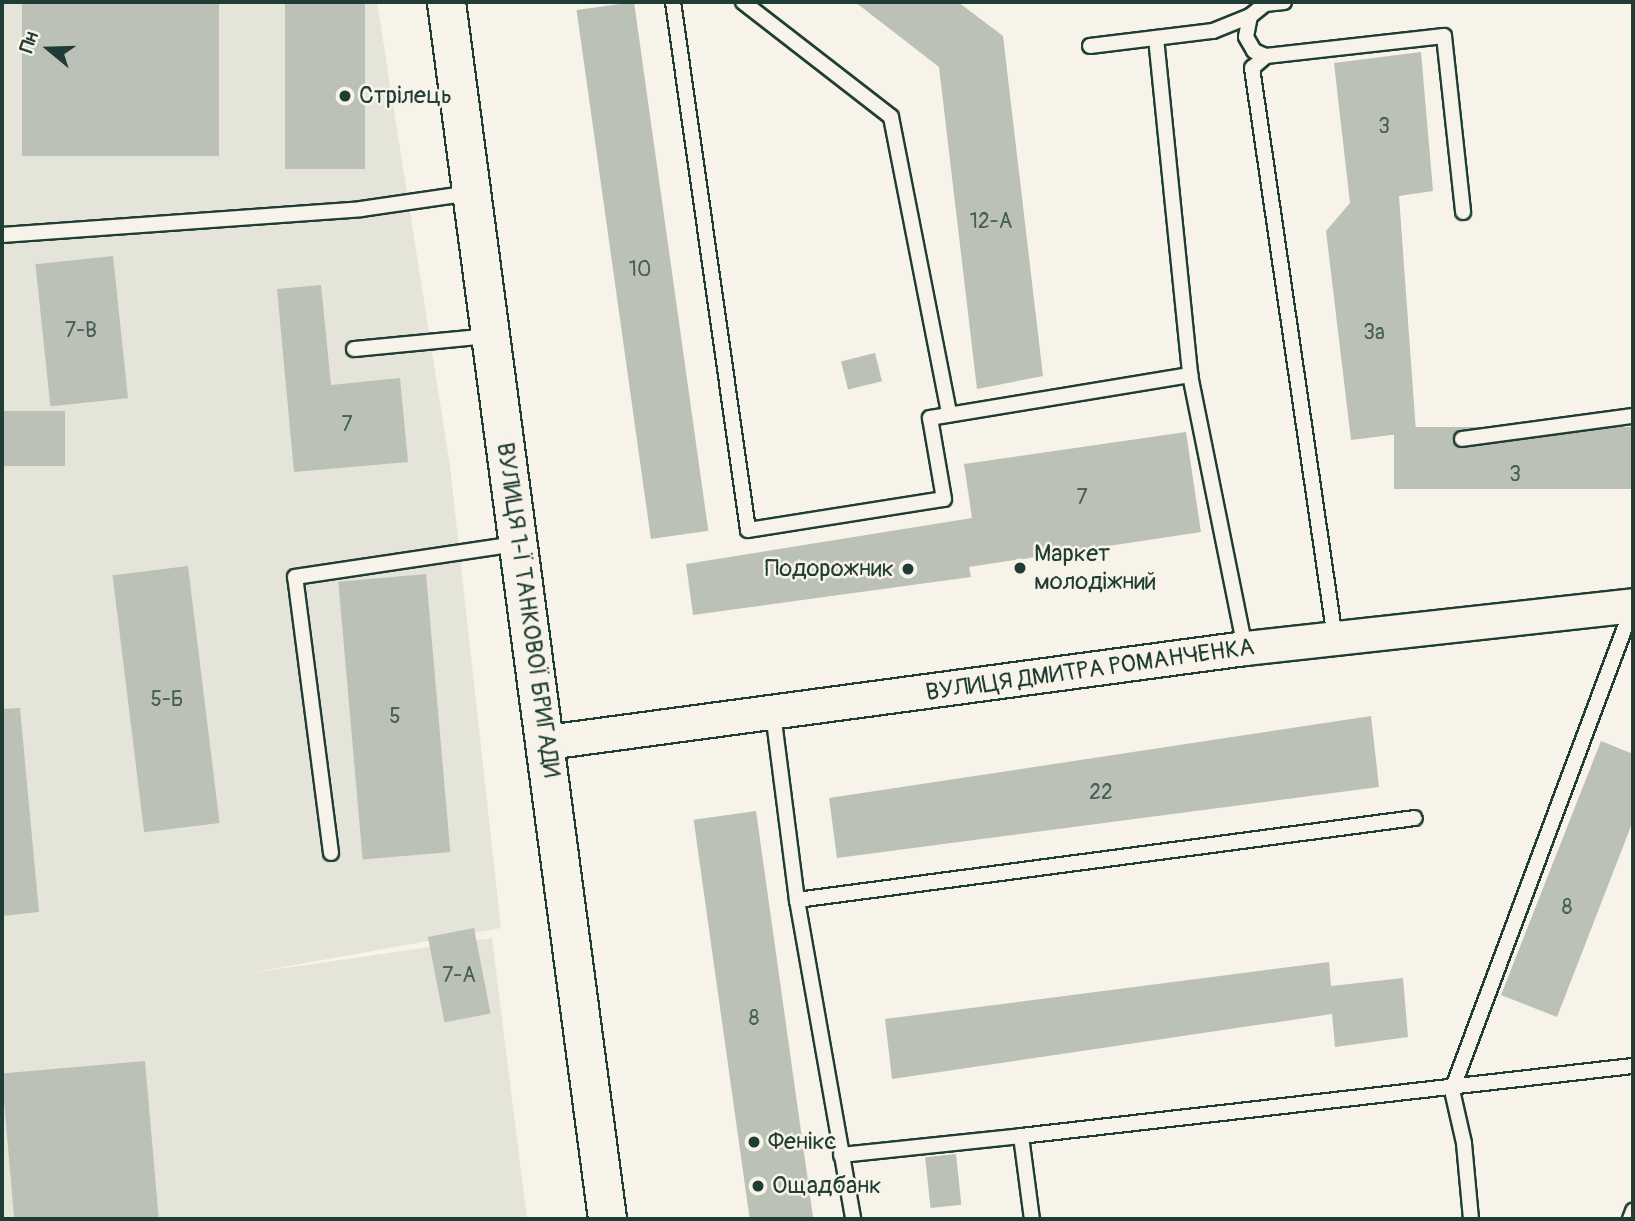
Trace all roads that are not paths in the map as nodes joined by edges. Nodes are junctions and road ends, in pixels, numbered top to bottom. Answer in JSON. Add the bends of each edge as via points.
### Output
{"nodes":[{"id":1,"x":446,"y":2,"type":"edge"},
{"id":2,"x":673,"y":2,"type":"edge"},
{"id":3,"x":743,"y":2,"type":"edge"},
{"id":4,"x":1284,"y":2,"type":"edge"},
{"id":5,"x":1265,"y":3,"type":"edge"},
{"id":6,"x":1250,"y":16,"type":"junction"},
{"id":7,"x":1156,"y":38,"type":"junction"},
{"id":8,"x":1090,"y":46,"type":"dead end"},
{"id":9,"x":1266,"y":56,"type":"junction"},
{"id":10,"x":471,"y":193,"type":"junction"},
{"id":11,"x":1462,"y":212,"type":"dead end"},
{"id":12,"x":2,"y":235,"type":"edge"},
{"id":13,"x":490,"y":336,"type":"junction"},
{"id":14,"x":354,"y":349,"type":"dead end"},
{"id":15,"x":1190,"y":375,"type":"junction"},
{"id":16,"x":949,"y":414,"type":"junction"},
{"id":17,"x":1633,"y":416,"type":"edge"},
{"id":18,"x":1462,"y":439,"type":"dead end"},
{"id":19,"x":517,"y":544,"type":"junction"},
{"id":20,"x":1633,"y":606,"type":"edge"},
{"id":21,"x":1335,"y":638,"type":"junction"},
{"id":22,"x":1245,"y":648,"type":"junction"},
{"id":23,"x":773,"y":713,"type":"junction"},
{"id":24,"x":547,"y":742,"type":"junction"},
{"id":25,"x":1415,"y":818,"type":"dead end"},
{"id":26,"x":331,"y":853,"type":"dead end"},
{"id":27,"x":797,"y":901,"type":"junction"},
{"id":28,"x":1633,"y":1066,"type":"edge"},
{"id":29,"x":1452,"y":1090,"type":"junction"},
{"id":30,"x":1021,"y":1136,"type":"junction"},
{"id":31,"x":841,"y":1155,"type":"junction"},
{"id":32,"x":1633,"y":1211,"type":"edge"},
{"id":33,"x":607,"y":1219,"type":"edge"},
{"id":34,"x":853,"y":1219,"type":"edge"},
{"id":35,"x":1032,"y":1219,"type":"edge"},
{"id":36,"x":1471,"y":1219,"type":"edge"},
{"id":37,"x":1630,"y":1219,"type":"edge"}],
"edges":[{"from":1,"to":10,"type":"main road","name":"ВУЛИЦЯ 1-Ї ТАНКОВОЇ БРИГАДИ"},
{"from":2,"to":16,"type":"lane","via":[[748,530],[944,499],[930,418]]},
{"from":3,"to":16,"type":"lane","via":[[891,117]]},
{"from":4,"to":5,"type":"lane"},
{"from":5,"to":6,"type":"lane"},
{"from":6,"to":7,"type":"lane","via":[[1213,32]]},
{"from":6,"to":9,"type":"lane","via":[[1246,37],[1254,51]]},
{"from":7,"to":8,"type":"lane"},
{"from":7,"to":15,"type":"lane"},
{"from":9,"to":11,"type":"lane","via":[[1444,36]]},
{"from":9,"to":21,"type":"lane","via":[[1252,68]]},
{"from":10,"to":12,"type":"lane","via":[[362,209]]},
{"from":10,"to":13,"type":"main road","name":"ВУЛИЦЯ 1-Ї ТАНКОВОЇ БРИГАДИ"},
{"from":13,"to":14,"type":"lane"},
{"from":13,"to":19,"type":"main road","name":"ВУЛИЦЯ 1-Ї ТАНКОВОЇ БРИГАДИ"},
{"from":15,"to":16,"type":"lane"},
{"from":15,"to":22,"type":"lane"},
{"from":17,"to":18,"type":"lane"},
{"from":19,"to":24,"type":"main road","name":"ВУЛИЦЯ 1-Ї ТАНКОВОЇ БРИГАДИ"},
{"from":19,"to":26,"type":"lane","via":[[295,577]]},
{"from":20,"to":21,"type":"street","name":"ВУЛИЦЯ ДМИТРА РОМАНЧЕНКА"},
{"from":20,"to":29,"type":"lane"},
{"from":21,"to":22,"type":"street","name":"ВУЛИЦЯ ДМИТРА РОМАНЧЕНКА"},
{"from":22,"to":23,"type":"street","name":"ВУЛИЦЯ ДМИТРА РОМАНЧЕНКА"},
{"from":23,"to":24,"type":"street","name":"ВУЛИЦЯ ДМИТРА РОМАНЧЕНКА"},
{"from":23,"to":27,"type":"lane"},
{"from":24,"to":33,"type":"main road","name":"ВУЛИЦЯ 1-Ї ТАНКОВОЇ БРИГАДИ"},
{"from":25,"to":27,"type":"lane"},
{"from":27,"to":31,"type":"lane"},
{"from":28,"to":29,"type":"lane"},
{"from":29,"to":30,"type":"lane"},
{"from":29,"to":36,"type":"lane","via":[[1464,1143]]},
{"from":30,"to":31,"type":"lane"},
{"from":30,"to":35,"type":"lane"},
{"from":31,"to":34,"type":"lane"},
{"from":32,"to":37,"type":"lane"}]}
